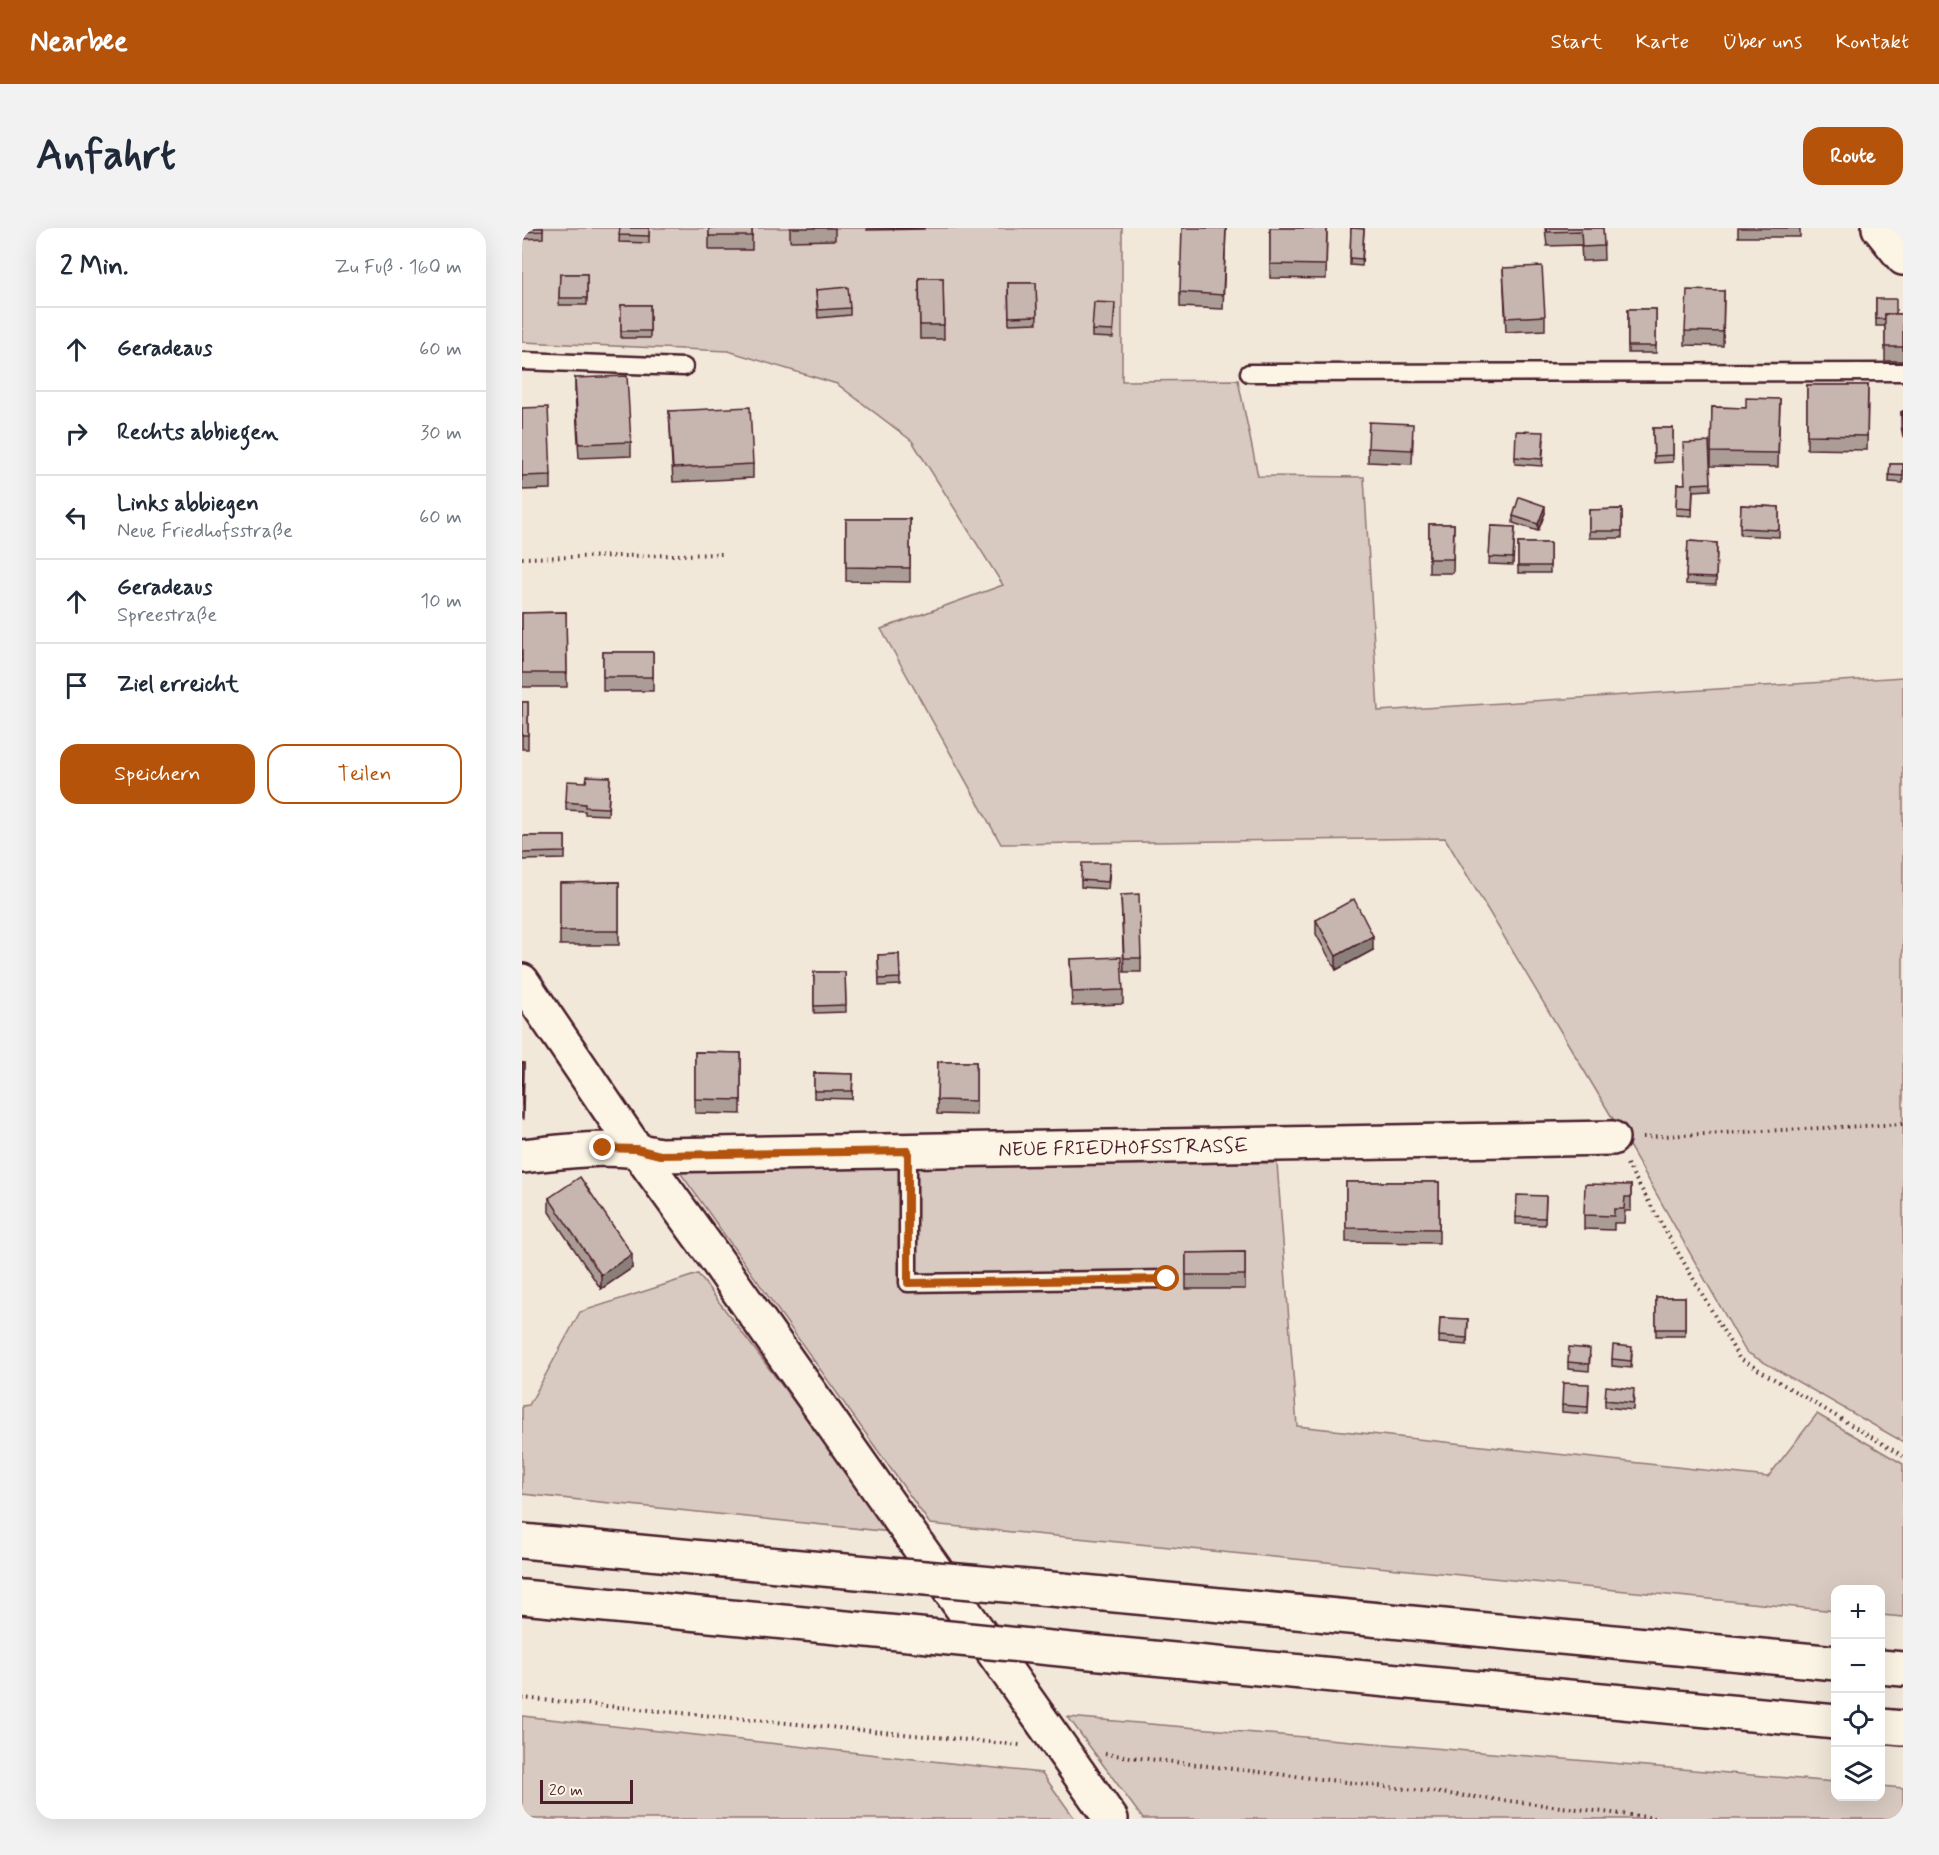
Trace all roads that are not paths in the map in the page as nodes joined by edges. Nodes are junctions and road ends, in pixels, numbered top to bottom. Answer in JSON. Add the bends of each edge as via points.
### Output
{"nodes":[{"id":1,"x":1879,"y":228,"type":"edge"},
{"id":2,"x":1903,"y":258,"type":"edge"},
{"id":3,"x":522,"y":361,"type":"edge"},
{"id":4,"x":684,"y":367,"type":"dead end"},
{"id":5,"x":1249,"y":372,"type":"dead end"},
{"id":6,"x":1903,"y":372,"type":"edge"},
{"id":7,"x":522,"y":981,"type":"edge"},
{"id":8,"x":1612,"y":1138,"type":"road end"},
{"id":9,"x":636,"y":1149,"type":"junction"},
{"id":10,"x":908,"y":1151,"type":"junction"},
{"id":11,"x":522,"y":1156,"type":"edge"},
{"id":12,"x":1167,"y":1279,"type":"dead end"},
{"id":13,"x":522,"y":1541,"type":"edge"},
{"id":14,"x":522,"y":1597,"type":"edge"},
{"id":15,"x":1831,"y":1663,"type":"edge"},
{"id":16,"x":1885,"y":1668,"type":"edge"},
{"id":17,"x":1903,"y":1670,"type":"edge"},
{"id":18,"x":1831,"y":1722,"type":"edge"},
{"id":19,"x":1885,"y":1726,"type":"edge"},
{"id":20,"x":1903,"y":1728,"type":"edge"},
{"id":21,"x":1111,"y":1819,"type":"edge"}],
"edges":[{"from":1,"to":2,"type":"main road"},
{"from":3,"to":4,"type":"lane"},
{"from":5,"to":6,"type":"lane"},
{"from":7,"to":9,"type":"main road"},
{"from":8,"to":10,"type":"main road","name":"NEUE FRIEDHOFSSTRASSE"},
{"from":9,"to":10,"type":"main road","name":"NEUE FRIEDHOFSSTRASSE","via":[[660,1155]]},
{"from":9,"to":11,"type":"main road","name":"NEUE FRIEDHOFSSTRASSE","via":[[603,1148]]},
{"from":9,"to":21,"type":"main road"},
{"from":10,"to":12,"type":"lane","via":[[908,1283]]},
{"from":13,"to":15,"type":"main road","bridge":true},
{"from":14,"to":18,"type":"main road","bridge":true},
{"from":16,"to":17,"type":"main road"},
{"from":19,"to":20,"type":"main road"}]}
